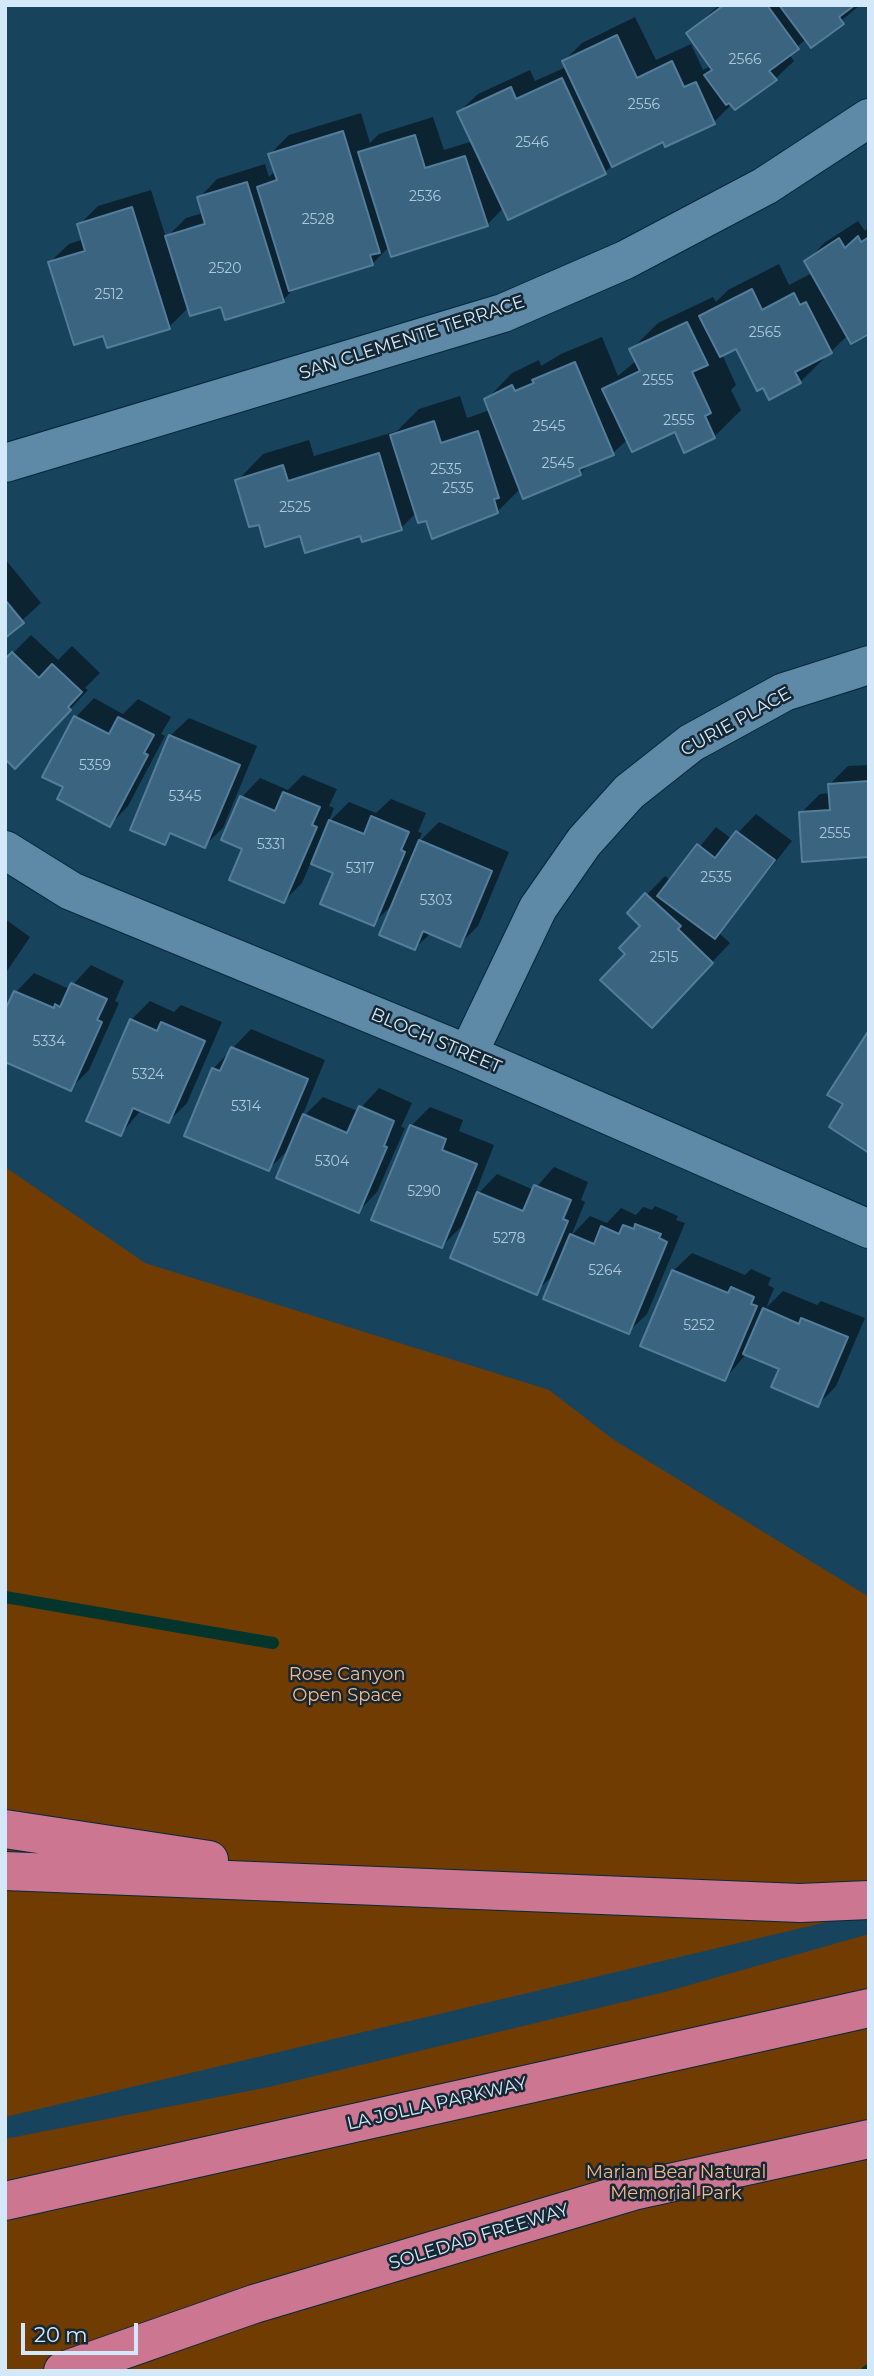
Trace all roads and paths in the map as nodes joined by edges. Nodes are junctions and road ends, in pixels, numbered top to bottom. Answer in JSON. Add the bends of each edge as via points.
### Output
{"nodes":[{"id":1,"x":869,"y":118,"type":"edge"},
{"id":2,"x":5,"y":463,"type":"edge"},
{"id":3,"x":869,"y":665,"type":"edge"},
{"id":4,"x":5,"y":850,"type":"edge"},
{"id":5,"x":468,"y":1054,"type":"junction"},
{"id":6,"x":869,"y":1229,"type":"edge"},
{"id":7,"x":5,"y":1829,"type":"edge"},
{"id":8,"x":5,"y":1871,"type":"edge"},
{"id":9,"x":376,"y":1888,"type":"junction"},
{"id":10,"x":869,"y":1900,"type":"edge"},
{"id":11,"x":869,"y":2008,"type":"edge"},
{"id":12,"x":869,"y":2139,"type":"edge"},
{"id":13,"x":5,"y":2201,"type":"edge"},
{"id":14,"x":254,"y":2304,"type":"junction"},
{"id":15,"x":63,"y":2371,"type":"edge"},
{"id":16,"x":114,"y":2371,"type":"edge"}],
"edges":[{"from":1,"to":2,"type":"street","name":"SAN CLEMENTE TERRACE","via":[[765,186],[625,260],[503,313]]},
{"from":3,"to":5,"type":"street","name":"CURIE PLACE","via":[[784,692],[691,743],[629,792],[584,842],[538,908]]},
{"from":4,"to":5,"type":"street","name":"BLOCH STREET","via":[[71,891]]},
{"from":5,"to":6,"type":"street","name":"BLOCH STREET"},
{"from":7,"to":9,"type":"highway"},
{"from":8,"to":9,"type":"highway"},
{"from":9,"to":10,"type":"highway","via":[[800,1903]]},
{"from":11,"to":13,"type":"highway","name":"LA JOLLA PARKWAY"},
{"from":12,"to":14,"type":"highway","name":"SOLEDAD FREEWAY","via":[[633,2191]]},
{"from":14,"to":15,"type":"highway"},
{"from":14,"to":16,"type":"highway"}]}
